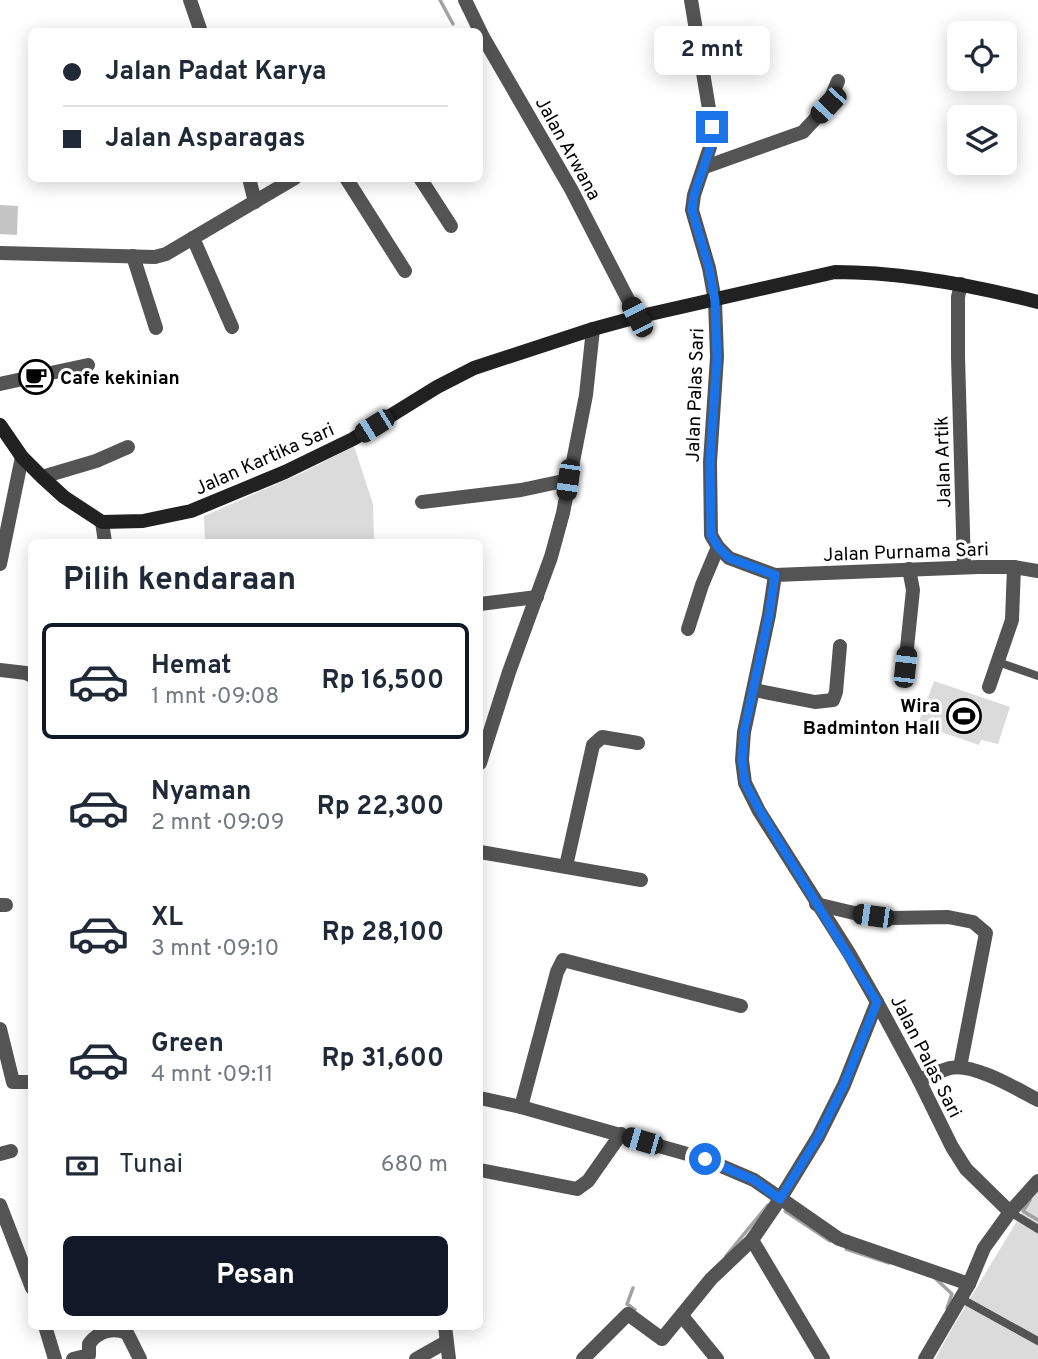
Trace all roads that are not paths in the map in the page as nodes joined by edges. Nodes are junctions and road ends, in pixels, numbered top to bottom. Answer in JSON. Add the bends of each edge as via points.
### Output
{"nodes":[{"id":1,"x":190,"y":0,"type":"edge"},
{"id":2,"x":465,"y":0,"type":"edge"},
{"id":3,"x":691,"y":0,"type":"edge"},
{"id":4,"x":200,"y":28,"type":"edge"},
{"id":5,"x":479,"y":28,"type":"edge"},
{"id":6,"x":483,"y":37,"type":"edge"},
{"id":7,"x":838,"y":80,"type":"dead end"},
{"id":8,"x":705,"y":167,"type":"junction"},
{"id":9,"x":250,"y":182,"type":"edge"},
{"id":10,"x":288,"y":182,"type":"edge"},
{"id":11,"x":349,"y":182,"type":"edge"},
{"id":12,"x":424,"y":182,"type":"edge"},
{"id":13,"x":255,"y":202,"type":"junction"},
{"id":14,"x":451,"y":226,"type":"dead end"},
{"id":15,"x":193,"y":238,"type":"junction"},
{"id":16,"x":0,"y":253,"type":"edge"},
{"id":17,"x":133,"y":256,"type":"junction"},
{"id":18,"x":405,"y":271,"type":"dead end"},
{"id":19,"x":961,"y":284,"type":"junction"},
{"id":20,"x":715,"y":301,"type":"junction"},
{"id":21,"x":1038,"y":302,"type":"edge"},
{"id":22,"x":637,"y":317,"type":"junction"},
{"id":23,"x":232,"y":327,"type":"dead end"},
{"id":24,"x":156,"y":328,"type":"dead end"},
{"id":25,"x":593,"y":329,"type":"junction"},
{"id":26,"x":88,"y":365,"type":"dead end"},
{"id":27,"x":0,"y":384,"type":"edge"},
{"id":28,"x":0,"y":425,"type":"edge"},
{"id":29,"x":128,"y":447,"type":"dead end"},
{"id":30,"x":22,"y":457,"type":"junction"},
{"id":31,"x":42,"y":477,"type":"junction"},
{"id":32,"x":568,"y":480,"type":"junction"},
{"id":33,"x":422,"y":502,"type":"dead end"},
{"id":34,"x":102,"y":522,"type":"junction"},
{"id":35,"x":105,"y":539,"type":"edge"},
{"id":36,"x":718,"y":547,"type":"junction"},
{"id":37,"x":0,"y":564,"type":"edge"},
{"id":38,"x":964,"y":567,"type":"junction"},
{"id":39,"x":1014,"y":567,"type":"junction"},
{"id":40,"x":909,"y":569,"type":"junction"},
{"id":41,"x":1038,"y":571,"type":"edge"},
{"id":42,"x":775,"y":575,"type":"junction"},
{"id":43,"x":537,"y":597,"type":"junction"},
{"id":44,"x":483,"y":604,"type":"edge"},
{"id":45,"x":688,"y":629,"type":"dead end"},
{"id":46,"x":840,"y":646,"type":"dead end"},
{"id":47,"x":998,"y":662,"type":"junction"},
{"id":48,"x":905,"y":667,"type":"dead end"},
{"id":49,"x":0,"y":670,"type":"edge"},
{"id":50,"x":28,"y":674,"type":"edge"},
{"id":51,"x":1038,"y":676,"type":"edge"},
{"id":52,"x":989,"y":687,"type":"dead end"},
{"id":53,"x":754,"y":690,"type":"junction"},
{"id":54,"x":483,"y":737,"type":"edge"},
{"id":55,"x":638,"y":743,"type":"dead end"},
{"id":56,"x":483,"y":852,"type":"edge"},
{"id":57,"x":566,"y":866,"type":"junction"},
{"id":58,"x":641,"y":880,"type":"dead end"},
{"id":59,"x":816,"y":904,"type":"junction"},
{"id":60,"x":877,"y":1002,"type":"junction"},
{"id":61,"x":741,"y":1006,"type":"dead end"},
{"id":62,"x":0,"y":1029,"type":"edge"},
{"id":63,"x":960,"y":1067,"type":"junction"},
{"id":64,"x":919,"y":1080,"type":"junction"},
{"id":65,"x":28,"y":1082,"type":"edge"},
{"id":66,"x":483,"y":1099,"type":"edge"},
{"id":67,"x":1038,"y":1100,"type":"edge"},
{"id":68,"x":521,"y":1107,"type":"junction"},
{"id":69,"x":621,"y":1135,"type":"junction"},
{"id":70,"x":483,"y":1171,"type":"edge"},
{"id":71,"x":1038,"y":1181,"type":"edge"},
{"id":72,"x":780,"y":1199,"type":"junction"},
{"id":73,"x":0,"y":1205,"type":"edge"},
{"id":74,"x":1010,"y":1212,"type":"junction"},
{"id":75,"x":1038,"y":1229,"type":"edge"},
{"id":76,"x":752,"y":1240,"type":"junction"},
{"id":77,"x":28,"y":1278,"type":"edge"},
{"id":78,"x":969,"y":1284,"type":"junction"},
{"id":79,"x":962,"y":1299,"type":"junction"},
{"id":80,"x":682,"y":1316,"type":"junction"},
{"id":81,"x":46,"y":1330,"type":"edge"},
{"id":82,"x":445,"y":1330,"type":"edge"},
{"id":83,"x":1038,"y":1341,"type":"edge"},
{"id":84,"x":446,"y":1342,"type":"junction"},
{"id":85,"x":55,"y":1359,"type":"edge"},
{"id":86,"x":74,"y":1359,"type":"edge"},
{"id":87,"x":140,"y":1359,"type":"edge"},
{"id":88,"x":416,"y":1359,"type":"edge"},
{"id":89,"x":450,"y":1359,"type":"edge"},
{"id":90,"x":583,"y":1359,"type":"edge"},
{"id":91,"x":717,"y":1359,"type":"edge"},
{"id":92,"x":823,"y":1359,"type":"edge"},
{"id":93,"x":925,"y":1359,"type":"edge"}],
"edges":[{"from":1,"to":4,"type":"street"},
{"from":2,"to":5,"type":"street","name":"Jalan Arwana"},
{"from":3,"to":8,"type":"street","name":"Jalan Palas Sari","via":[[712,127]]},
{"from":6,"to":22,"type":"street","name":"Jalan Arwana","via":[[571,189]]},
{"from":7,"to":8,"type":"street","via":[[828,105],[803,132]]},
{"from":8,"to":20,"type":"street","name":"Jalan Palas Sari","via":[[692,210]]},
{"from":9,"to":13,"type":"street"},
{"from":10,"to":13,"type":"street"},
{"from":11,"to":18,"type":"street"},
{"from":12,"to":14,"type":"street"},
{"from":13,"to":15,"type":"street"},
{"from":15,"to":17,"type":"street","via":[[166,254]]},
{"from":15,"to":23,"type":"street"},
{"from":16,"to":17,"type":"street"},
{"from":17,"to":24,"type":"street"},
{"from":19,"to":20,"type":"main road","name":"Jalan Kartika Sari","via":[[835,272]]},
{"from":19,"to":21,"type":"main road","name":"Jalan Kartika Sari"},
{"from":19,"to":38,"type":"street","name":"Jalan Artik","via":[[958,356]]},
{"from":20,"to":22,"type":"main road","name":"Jalan Kartika Sari"},
{"from":20,"to":36,"type":"street","name":"Jalan Palas Sari","via":[[717,357],[710,462],[711,535]]},
{"from":22,"to":25,"type":"main road","name":"Jalan Kartika Sari"},
{"from":25,"to":32,"type":"street","via":[[586,395]]},
{"from":25,"to":34,"type":"main road","name":"Jalan Kartika Sari","via":[[474,368],[353,439],[191,511],[143,522]]},
{"from":26,"to":27,"type":"street"},
{"from":28,"to":30,"type":"main road"},
{"from":29,"to":31,"type":"street"},
{"from":30,"to":31,"type":"main road"},
{"from":30,"to":37,"type":"street"},
{"from":31,"to":34,"type":"main road"},
{"from":32,"to":33,"type":"street"},
{"from":32,"to":43,"type":"street","via":[[563,513]]},
{"from":34,"to":35,"type":"street"},
{"from":36,"to":42,"type":"street","via":[[729,558]]},
{"from":36,"to":45,"type":"street"},
{"from":38,"to":39,"type":"street","name":"Jalan Purnama Sari"},
{"from":38,"to":40,"type":"street","name":"Jalan Purnama Sari"},
{"from":39,"to":41,"type":"street","name":"Jalan Purnama Sari"},
{"from":39,"to":47,"type":"street","via":[[1012,620]]},
{"from":40,"to":42,"type":"street","name":"Jalan Purnama Sari"},
{"from":40,"to":48,"type":"street","via":[[913,590]]},
{"from":42,"to":53,"type":"street","name":"Jalan Palas Sari"},
{"from":43,"to":44,"type":"street"},
{"from":43,"to":54,"type":"street"},
{"from":46,"to":53,"type":"street","via":[[833,700],[815,702]]},
{"from":47,"to":51,"type":"lane"},
{"from":47,"to":52,"type":"street"},
{"from":49,"to":50,"type":"street"},
{"from":53,"to":59,"type":"street","name":"Jalan Palas Sari","via":[[744,732],[745,783]]},
{"from":55,"to":57,"type":"street","via":[[602,737],[593,745]]},
{"from":56,"to":57,"type":"street"},
{"from":57,"to":58,"type":"street"},
{"from":59,"to":60,"type":"street","name":"Jalan Palas Sari"},
{"from":59,"to":63,"type":"street","via":[[892,918],[948,917],[973,922],[986,933]]},
{"from":60,"to":64,"type":"street","name":"Jalan Palas Sari"},
{"from":60,"to":72,"type":"street","via":[[844,1085]]},
{"from":61,"to":68,"type":"street","via":[[563,960]]},
{"from":62,"to":65,"type":"street","via":[[13,1082]]},
{"from":63,"to":64,"type":"street"},
{"from":63,"to":67,"type":"street"},
{"from":64,"to":74,"type":"street","name":"Jalan Palas Sari","via":[[966,1169]]},
{"from":66,"to":68,"type":"street"},
{"from":68,"to":69,"type":"street"},
{"from":69,"to":70,"type":"street","via":[[577,1189]]},
{"from":69,"to":72,"type":"street","via":[[705,1159],[754,1180]]},
{"from":71,"to":74,"type":"street"},
{"from":72,"to":76,"type":"street"},
{"from":72,"to":78,"type":"street","via":[[839,1240]]},
{"from":73,"to":77,"type":"street"},
{"from":74,"to":75,"type":"lane"},
{"from":74,"to":78,"type":"street","via":[[984,1248]]},
{"from":76,"to":80,"type":"street","via":[[711,1279]]},
{"from":76,"to":92,"type":"street"},
{"from":78,"to":79,"type":"street"},
{"from":79,"to":83,"type":"lane"},
{"from":79,"to":93,"type":"street"},
{"from":80,"to":90,"type":"street","via":[[662,1339],[628,1314]]},
{"from":80,"to":91,"type":"street"},
{"from":81,"to":85,"type":"street"},
{"from":82,"to":84,"type":"street"},
{"from":84,"to":88,"type":"street"},
{"from":84,"to":89,"type":"street"},
{"from":86,"to":87,"type":"street","via":[[89,1354],[89,1344],[97,1334],[117,1330],[128,1333]]}]}
